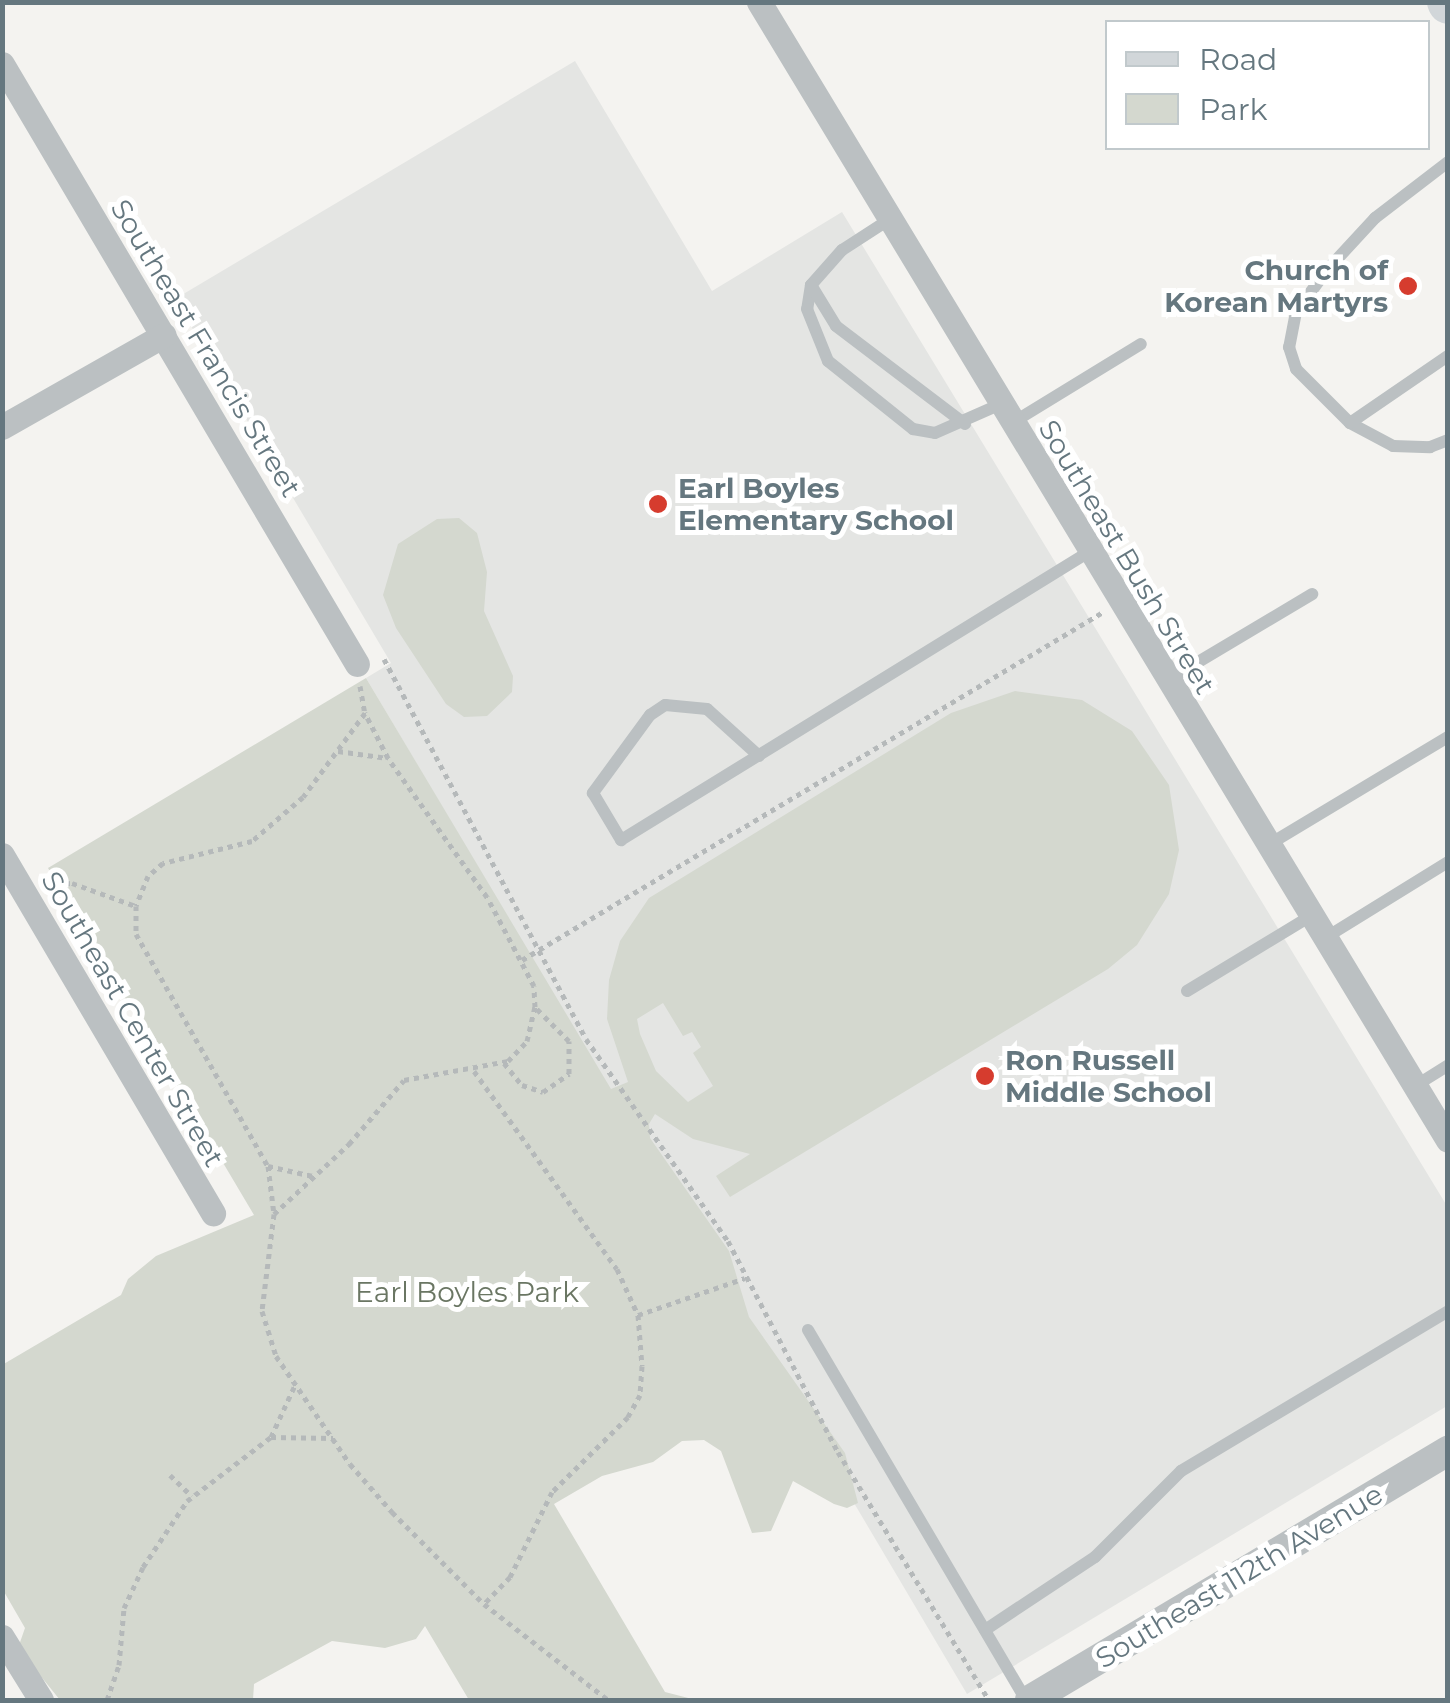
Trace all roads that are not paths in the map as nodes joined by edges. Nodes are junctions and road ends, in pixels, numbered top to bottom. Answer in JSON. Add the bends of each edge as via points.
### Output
{"nodes":[{"id":1,"x":760,"y":2,"type":"edge"},
{"id":2,"x":2,"y":64,"type":"edge"},
{"id":3,"x":1448,"y":162,"type":"edge"},
{"id":4,"x":890,"y":219,"type":"junction"},
{"id":5,"x":811,"y":285,"type":"junction"},
{"id":6,"x":164,"y":334,"type":"junction"},
{"id":7,"x":1141,"y":344,"type":"dead end"},
{"id":8,"x":1448,"y":356,"type":"edge"},
{"id":9,"x":1007,"y":413,"type":"junction"},
{"id":10,"x":1350,"y":423,"type":"junction"},
{"id":11,"x":965,"y":424,"type":"junction"},
{"id":12,"x":2,"y":427,"type":"edge"},
{"id":13,"x":1448,"y":440,"type":"edge"},
{"id":14,"x":1088,"y":552,"type":"junction"},
{"id":15,"x":1312,"y":594,"type":"dead end"},
{"id":16,"x":357,"y":664,"type":"road end"},
{"id":17,"x":1166,"y":682,"type":"junction"},
{"id":18,"x":1448,"y":737,"type":"edge"},
{"id":19,"x":759,"y":756,"type":"junction"},
{"id":20,"x":1266,"y":846,"type":"junction"},
{"id":21,"x":2,"y":855,"type":"edge"},
{"id":22,"x":1448,"y":862,"type":"edge"},
{"id":23,"x":1316,"y":928,"type":"junction"},
{"id":24,"x":1186,"y":991,"type":"dead end"},
{"id":25,"x":1448,"y":1066,"type":"edge"},
{"id":26,"x":1415,"y":1086,"type":"junction"},
{"id":27,"x":1448,"y":1140,"type":"edge"},
{"id":28,"x":213,"y":1212,"type":"dead end"},
{"id":29,"x":1448,"y":1311,"type":"edge"},
{"id":30,"x":808,"y":1330,"type":"dead end"},
{"id":31,"x":1448,"y":1451,"type":"edge"},
{"id":32,"x":984,"y":1630,"type":"junction"},
{"id":33,"x":2,"y":1637,"type":"edge"},
{"id":34,"x":40,"y":1700,"type":"edge"},
{"id":35,"x":1028,"y":1700,"type":"edge"}],
"edges":[{"from":1,"to":4,"type":"street","name":"Southeast Bush Street"},
{"from":2,"to":6,"type":"street","name":"Southeast Francis Street"},
{"from":3,"to":10,"type":"lane","via":[[1375,218],[1296,312],[1289,347],[1296,369]]},
{"from":4,"to":5,"type":"lane","via":[[842,250]]},
{"from":4,"to":9,"type":"street","name":"Southeast Bush Street"},
{"from":5,"to":11,"type":"lane","via":[[836,326]]},
{"from":5,"to":11,"type":"lane","via":[[807,309],[828,361],[913,429],[935,433]]},
{"from":6,"to":12,"type":"street"},
{"from":6,"to":16,"type":"street","name":"Southeast Francis Street"},
{"from":7,"to":9,"type":"lane"},
{"from":8,"to":10,"type":"lane"},
{"from":9,"to":11,"type":"lane"},
{"from":9,"to":14,"type":"street","name":"Southeast Bush Street"},
{"from":10,"to":13,"type":"lane","via":[[1394,446],[1430,448]]},
{"from":14,"to":17,"type":"street","name":"Southeast Bush Street"},
{"from":14,"to":19,"type":"lane"},
{"from":15,"to":17,"type":"lane"},
{"from":17,"to":20,"type":"street","name":"Southeast Bush Street"},
{"from":18,"to":20,"type":"lane"},
{"from":19,"to":19,"type":"lane","via":[[621,840],[593,792],[665,706],[707,710]]},
{"from":20,"to":23,"type":"street","name":"Southeast Bush Street"},
{"from":21,"to":28,"type":"street","name":"Southeast Center Street"},
{"from":22,"to":23,"type":"lane"},
{"from":23,"to":24,"type":"lane","via":[[1250,953]]},
{"from":23,"to":26,"type":"street","name":"Southeast Bush Street"},
{"from":25,"to":26,"type":"lane"},
{"from":26,"to":27,"type":"street","name":"Southeast Bush Street"},
{"from":29,"to":32,"type":"lane","via":[[1181,1471],[1095,1557]]},
{"from":30,"to":32,"type":"lane"},
{"from":31,"to":35,"type":"street","name":"Southeast 112th Avenue"},
{"from":32,"to":35,"type":"lane"},
{"from":33,"to":34,"type":"street"}]}
